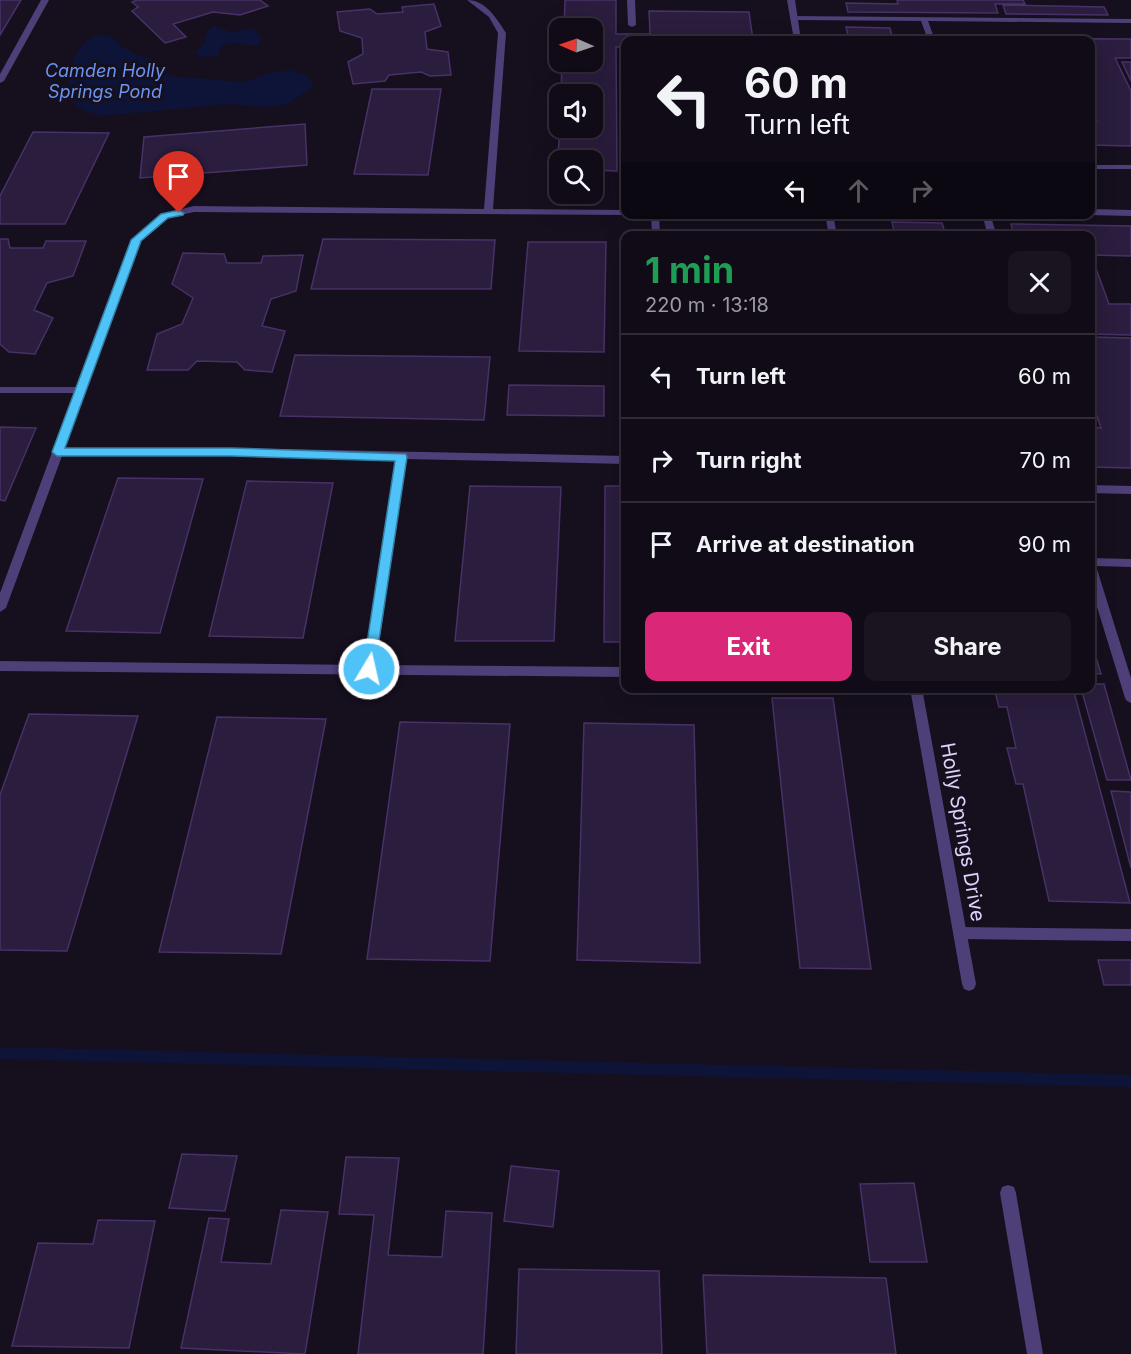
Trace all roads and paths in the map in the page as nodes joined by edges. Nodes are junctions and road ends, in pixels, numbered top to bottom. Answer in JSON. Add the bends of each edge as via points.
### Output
{"nodes":[{"id":1,"x":45,"y":0,"type":"edge"},
{"id":2,"x":471,"y":0,"type":"edge"},
{"id":3,"x":631,"y":0,"type":"edge"},
{"id":4,"x":791,"y":0,"type":"edge"},
{"id":5,"x":794,"y":18,"type":"junction"},
{"id":6,"x":924,"y":19,"type":"junction"},
{"id":7,"x":1131,"y":21,"type":"edge"},
{"id":8,"x":632,"y":25,"type":"dead end"},
{"id":9,"x":797,"y":36,"type":"edge"},
{"id":10,"x":930,"y":36,"type":"edge"},
{"id":11,"x":0,"y":81,"type":"edge"},
{"id":12,"x":1095,"y":167,"type":"edge"},
{"id":13,"x":1131,"y":167,"type":"edge"},
{"id":14,"x":488,"y":212,"type":"junction"},
{"id":15,"x":1095,"y":212,"type":"edge"},
{"id":16,"x":621,"y":213,"type":"edge"},
{"id":17,"x":1131,"y":213,"type":"edge"},
{"id":18,"x":0,"y":390,"type":"edge"},
{"id":19,"x":81,"y":390,"type":"junction"},
{"id":20,"x":57,"y":452,"type":"junction"},
{"id":21,"x":401,"y":457,"type":"junction"},
{"id":22,"x":621,"y":460,"type":"edge"},
{"id":23,"x":1095,"y":489,"type":"edge"},
{"id":24,"x":1131,"y":490,"type":"edge"},
{"id":25,"x":1095,"y":563,"type":"edge"},
{"id":26,"x":1131,"y":563,"type":"edge"},
{"id":27,"x":1095,"y":579,"type":"edge"},
{"id":28,"x":0,"y":608,"type":"edge"},
{"id":29,"x":0,"y":666,"type":"edge"},
{"id":30,"x":369,"y":669,"type":"junction"},
{"id":31,"x":621,"y":672,"type":"edge"},
{"id":32,"x":917,"y":693,"type":"edge"},
{"id":33,"x":1131,"y":698,"type":"edge"},
{"id":34,"x":960,"y":933,"type":"junction"},
{"id":35,"x":1131,"y":935,"type":"edge"},
{"id":36,"x":969,"y":984,"type":"dead end"},
{"id":37,"x":1008,"y":1193,"type":"dead end"},
{"id":38,"x":1035,"y":1354,"type":"edge"}],
"edges":[{"from":1,"to":11,"type":"street"},
{"from":2,"to":14,"type":"street","via":[[492,16],[502,33]]},
{"from":3,"to":8,"type":"street"},
{"from":4,"to":5,"type":"street"},
{"from":5,"to":6,"type":"street"},
{"from":5,"to":9,"type":"street"},
{"from":6,"to":7,"type":"street"},
{"from":6,"to":10,"type":"street"},
{"from":12,"to":13,"type":"street"},
{"from":14,"to":16,"type":"street"},
{"from":14,"to":19,"type":"street","via":[[194,209],[164,216],[136,240]]},
{"from":15,"to":17,"type":"street"},
{"from":18,"to":19,"type":"street"},
{"from":19,"to":20,"type":"street"},
{"from":20,"to":21,"type":"street"},
{"from":20,"to":28,"type":"street"},
{"from":21,"to":22,"type":"street"},
{"from":21,"to":30,"type":"street"},
{"from":23,"to":24,"type":"street"},
{"from":25,"to":26,"type":"street"},
{"from":27,"to":33,"type":"street"},
{"from":29,"to":30,"type":"street"},
{"from":30,"to":31,"type":"street"},
{"from":32,"to":34,"type":"street","name":"Holly Springs Drive"},
{"from":34,"to":35,"type":"street"},
{"from":34,"to":36,"type":"street","name":"Holly Springs Drive"},
{"from":37,"to":38,"type":"street"}]}
